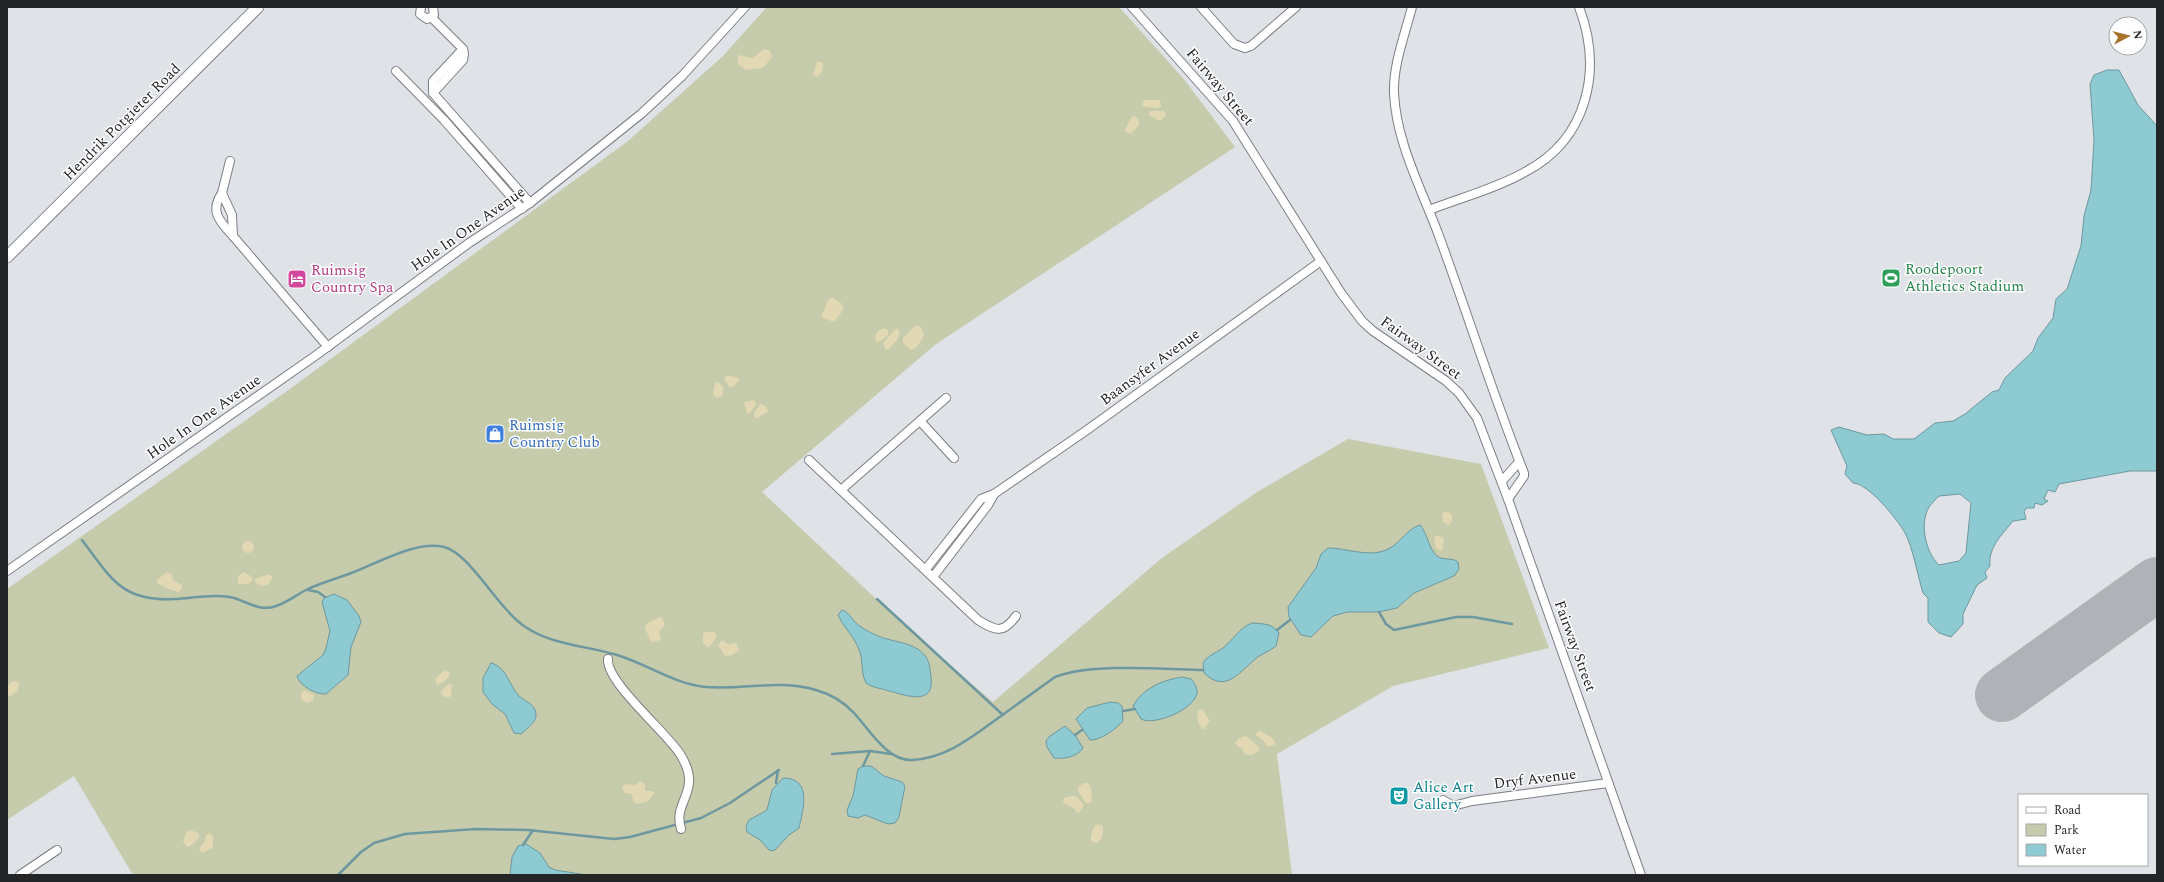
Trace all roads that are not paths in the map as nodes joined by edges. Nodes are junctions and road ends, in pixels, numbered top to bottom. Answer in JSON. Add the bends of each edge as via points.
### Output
{"nodes":[{"id":1,"x":258,"y":7,"type":"edge"},
{"id":2,"x":421,"y":7,"type":"edge"},
{"id":3,"x":433,"y":7,"type":"edge"},
{"id":4,"x":745,"y":7,"type":"edge"},
{"id":5,"x":1132,"y":7,"type":"edge"},
{"id":6,"x":1201,"y":7,"type":"edge"},
{"id":7,"x":1296,"y":7,"type":"edge"},
{"id":8,"x":1412,"y":7,"type":"edge"},
{"id":9,"x":1579,"y":7,"type":"edge"},
{"id":10,"x":432,"y":18,"type":"junction"},
{"id":11,"x":396,"y":72,"type":"dead end"},
{"id":12,"x":230,"y":161,"type":"dead end"},
{"id":13,"x":222,"y":193,"type":"junction"},
{"id":14,"x":530,"y":203,"type":"junction"},
{"id":15,"x":522,"y":209,"type":"junction"},
{"id":16,"x":1429,"y":210,"type":"junction"},
{"id":17,"x":233,"y":236,"type":"junction"},
{"id":18,"x":7,"y":257,"type":"edge"},
{"id":19,"x":1321,"y":261,"type":"junction"},
{"id":20,"x":328,"y":347,"type":"junction"},
{"id":21,"x":946,"y":398,"type":"dead end"},
{"id":22,"x":920,"y":421,"type":"junction"},
{"id":23,"x":954,"y":458,"type":"dead end"},
{"id":24,"x":809,"y":460,"type":"dead end"},
{"id":25,"x":1519,"y":462,"type":"junction"},
{"id":26,"x":1502,"y":481,"type":"junction"},
{"id":27,"x":842,"y":490,"type":"junction"},
{"id":28,"x":994,"y":494,"type":"junction"},
{"id":29,"x":1508,"y":499,"type":"junction"},
{"id":30,"x":957,"y":527,"type":"junction"},
{"id":31,"x":965,"y":534,"type":"junction"},
{"id":32,"x":926,"y":569,"type":"junction"},
{"id":33,"x":7,"y":571,"type":"edge"},
{"id":34,"x":933,"y":577,"type":"junction"},
{"id":35,"x":1016,"y":616,"type":"dead end"},
{"id":36,"x":608,"y":659,"type":"dead end"},
{"id":37,"x":1608,"y":783,"type":"junction"},
{"id":38,"x":1443,"y":800,"type":"dead end"},
{"id":39,"x":681,"y":829,"type":"dead end"},
{"id":40,"x":57,"y":850,"type":"dead end"},
{"id":41,"x":20,"y":875,"type":"edge"},
{"id":42,"x":1641,"y":875,"type":"edge"}],
"edges":[{"from":1,"to":18,"type":"main road","name":"Hendrik Potgieter Road"},
{"from":2,"to":10,"type":"street","via":[[421,17]]},
{"from":3,"to":10,"type":"street","via":[[435,12]]},
{"from":4,"to":14,"type":"street","name":"Hole In One Avenue","via":[[682,76],[641,114]]},
{"from":5,"to":19,"type":"street","name":"Fairway Street","via":[[1234,121]]},
{"from":6,"to":7,"type":"street","via":[[1234,44],[1244,48],[1251,46]]},
{"from":8,"to":16,"type":"street","via":[[1396,73],[1394,102],[1401,133]]},
{"from":9,"to":16,"type":"street","via":[[1589,37],[1590,78],[1580,112],[1562,145],[1525,173]]},
{"from":10,"to":14,"type":"street","via":[[463,49],[433,81],[433,93]]},
{"from":11,"to":15,"type":"street","via":[[444,120]]},
{"from":12,"to":13,"type":"street"},
{"from":13,"to":17,"type":"street","via":[[232,215]]},
{"from":13,"to":17,"type":"street","via":[[217,201],[216,211],[223,225]]},
{"from":14,"to":15,"type":"street","name":"Hole In One Avenue"},
{"from":15,"to":20,"type":"street","name":"Hole In One Avenue","via":[[469,243]]},
{"from":16,"to":25,"type":"street"},
{"from":17,"to":20,"type":"street"},
{"from":19,"to":26,"type":"street","name":"Fairway Street","via":[[1352,308],[1373,332],[1459,392],[1477,418]]},
{"from":19,"to":28,"type":"street","name":"Baansyfer Avenue"},
{"from":20,"to":33,"type":"street","name":"Hole In One Avenue"},
{"from":21,"to":22,"type":"street"},
{"from":22,"to":23,"type":"street"},
{"from":22,"to":27,"type":"street"},
{"from":24,"to":27,"type":"street"},
{"from":25,"to":26,"type":"street"},
{"from":25,"to":29,"type":"street","via":[[1524,476]]},
{"from":26,"to":29,"type":"street","name":"Fairway Street"},
{"from":27,"to":32,"type":"street"},
{"from":28,"to":30,"type":"street","name":"Baansyfer Avenue","via":[[981,499]]},
{"from":28,"to":31,"type":"street","name":"Baansyfer Avenue"},
{"from":29,"to":37,"type":"street","name":"Fairway Street"},
{"from":30,"to":31,"type":"street"},
{"from":30,"to":32,"type":"street","name":"Baansyfer Avenue"},
{"from":31,"to":34,"type":"street","name":"Baansyfer Avenue"},
{"from":32,"to":34,"type":"street"},
{"from":34,"to":35,"type":"street","via":[[988,626],[1002,629],[1008,627]]},
{"from":36,"to":39,"type":"street","via":[[607,665],[614,679],[679,752],[687,766],[690,777],[689,791],[678,819]]},
{"from":37,"to":38,"type":"street","name":"Dryf Avenue","via":[[1472,801],[1453,806]]},
{"from":37,"to":42,"type":"street","name":"Fairway Street"},
{"from":40,"to":41,"type":"street"}]}
